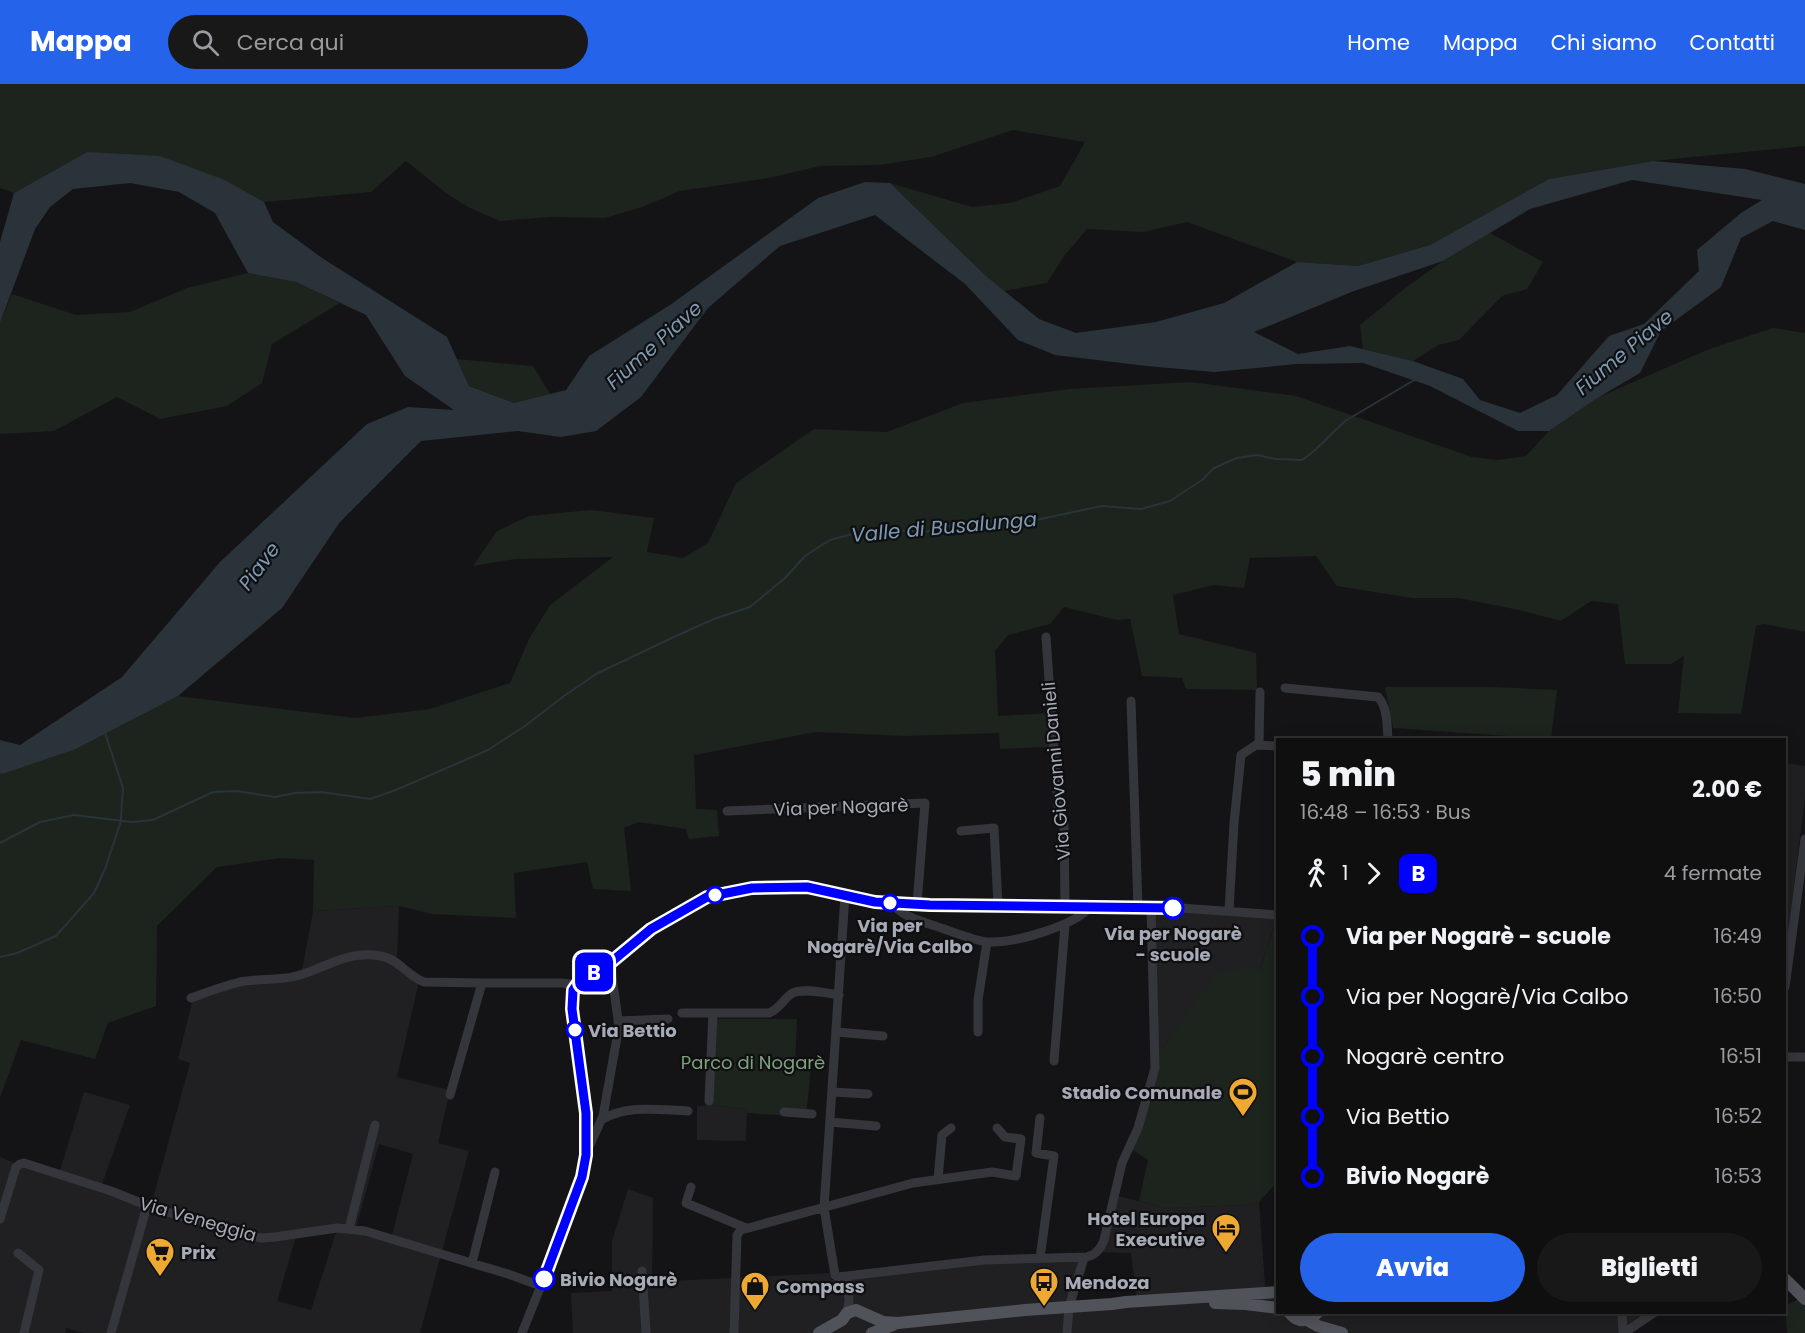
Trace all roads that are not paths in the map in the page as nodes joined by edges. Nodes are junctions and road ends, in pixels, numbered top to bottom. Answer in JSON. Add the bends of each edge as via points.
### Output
{"nodes":[{"id":1,"x":1046,"y":637,"type":"dead end"},
{"id":2,"x":1285,"y":688,"type":"dead end"},
{"id":3,"x":1260,"y":692,"type":"dead end"},
{"id":4,"x":1131,"y":700,"type":"dead end"},
{"id":5,"x":1388,"y":738,"type":"edge"},
{"id":6,"x":1259,"y":745,"type":"junction"},
{"id":7,"x":1276,"y":746,"type":"edge"},
{"id":8,"x":727,"y":811,"type":"dead end"},
{"id":9,"x":961,"y":831,"type":"dead end"},
{"id":10,"x":1805,"y":839,"type":"edge"},
{"id":11,"x":845,"y":896,"type":"junction"},
{"id":12,"x":893,"y":903,"type":"junction"},
{"id":13,"x":917,"y":904,"type":"junction"},
{"id":14,"x":998,"y":905,"type":"junction"},
{"id":15,"x":1065,"y":905,"type":"junction"},
{"id":16,"x":1091,"y":906,"type":"junction"},
{"id":17,"x":1138,"y":907,"type":"junction"},
{"id":18,"x":1151,"y":907,"type":"junction"},
{"id":19,"x":1229,"y":911,"type":"junction"},
{"id":20,"x":1276,"y":915,"type":"edge"},
{"id":21,"x":1065,"y":925,"type":"junction"},
{"id":22,"x":987,"y":942,"type":"junction"},
{"id":23,"x":610,"y":963,"type":"junction"},
{"id":24,"x":1786,"y":980,"type":"edge"},
{"id":25,"x":482,"y":983,"type":"junction"},
{"id":26,"x":576,"y":985,"type":"junction"},
{"id":27,"x":838,"y":994,"type":"junction"},
{"id":28,"x":191,"y":998,"type":"dead end"},
{"id":29,"x":682,"y":1013,"type":"dead end"},
{"id":30,"x":713,"y":1013,"type":"junction"},
{"id":31,"x":668,"y":1019,"type":"dead end"},
{"id":32,"x":618,"y":1022,"type":"junction"},
{"id":33,"x":836,"y":1032,"type":"junction"},
{"id":34,"x":978,"y":1032,"type":"dead end"},
{"id":35,"x":883,"y":1036,"type":"dead end"},
{"id":36,"x":1786,"y":1057,"type":"edge"},
{"id":37,"x":1805,"y":1057,"type":"edge"},
{"id":38,"x":1054,"y":1061,"type":"dead end"},
{"id":39,"x":832,"y":1092,"type":"junction"},
{"id":40,"x":868,"y":1094,"type":"dead end"},
{"id":41,"x":450,"y":1095,"type":"dead end"},
{"id":42,"x":709,"y":1101,"type":"dead end"},
{"id":43,"x":688,"y":1111,"type":"dead end"},
{"id":44,"x":784,"y":1112,"type":"dead end"},
{"id":45,"x":812,"y":1114,"type":"dead end"},
{"id":46,"x":1040,"y":1118,"type":"dead end"},
{"id":47,"x":601,"y":1120,"type":"junction"},
{"id":48,"x":830,"y":1122,"type":"junction"},
{"id":49,"x":375,"y":1125,"type":"dead end"},
{"id":50,"x":876,"y":1126,"type":"dead end"},
{"id":51,"x":951,"y":1128,"type":"dead end"},
{"id":52,"x":998,"y":1128,"type":"dead end"},
{"id":53,"x":586,"y":1148,"type":"junction"},
{"id":54,"x":495,"y":1172,"type":"dead end"},
{"id":55,"x":938,"y":1179,"type":"junction"},
{"id":56,"x":691,"y":1187,"type":"dead end"},
{"id":57,"x":147,"y":1206,"type":"junction"},
{"id":58,"x":824,"y":1208,"type":"junction"},
{"id":59,"x":0,"y":1219,"type":"edge"},
{"id":60,"x":746,"y":1228,"type":"junction"},
{"id":61,"x":349,"y":1229,"type":"junction"},
{"id":62,"x":18,"y":1253,"type":"dead end"},
{"id":63,"x":1084,"y":1257,"type":"junction"},
{"id":64,"x":1040,"y":1258,"type":"junction"},
{"id":65,"x":472,"y":1263,"type":"junction"},
{"id":66,"x":642,"y":1271,"type":"dead end"},
{"id":67,"x":847,"y":1276,"type":"junction"},
{"id":68,"x":1786,"y":1280,"type":"edge"},
{"id":69,"x":541,"y":1286,"type":"junction"},
{"id":70,"x":1276,"y":1292,"type":"edge"},
{"id":71,"x":1804,"y":1295,"type":"edge"},
{"id":72,"x":1112,"y":1304,"type":"junction"},
{"id":73,"x":1069,"y":1308,"type":"junction"},
{"id":74,"x":1276,"y":1308,"type":"edge"},
{"id":75,"x":1291,"y":1314,"type":"edge"},
{"id":76,"x":1316,"y":1314,"type":"edge"},
{"id":77,"x":1319,"y":1314,"type":"edge"},
{"id":78,"x":1622,"y":1314,"type":"edge"},
{"id":79,"x":1652,"y":1314,"type":"edge"},
{"id":80,"x":847,"y":1316,"type":"edge"},
{"id":81,"x":868,"y":1316,"type":"junction"},
{"id":82,"x":1307,"y":1320,"type":"junction"},
{"id":83,"x":898,"y":1323,"type":"junction"},
{"id":84,"x":1340,"y":1332,"type":"edge"},
{"id":85,"x":24,"y":1333,"type":"edge"},
{"id":86,"x":111,"y":1333,"type":"edge"},
{"id":87,"x":522,"y":1333,"type":"edge"},
{"id":88,"x":646,"y":1333,"type":"edge"},
{"id":89,"x":734,"y":1333,"type":"edge"},
{"id":90,"x":819,"y":1333,"type":"edge"},
{"id":91,"x":870,"y":1333,"type":"edge"},
{"id":92,"x":1067,"y":1333,"type":"edge"},
{"id":93,"x":1624,"y":1333,"type":"edge"}],
"edges":[{"from":1,"to":15,"type":"street","name":"Via Giovanni Danieli","via":[[1058,806],[1064,823]]},
{"from":2,"to":5,"type":"street","via":[[1378,697],[1383,702]]},
{"from":3,"to":6,"type":"street"},
{"from":4,"to":17,"type":"street"},
{"from":6,"to":7,"type":"street"},
{"from":6,"to":19,"type":"street","via":[[1241,755]]},
{"from":8,"to":13,"type":"street","name":"Via per Nogarè","via":[[925,803]]},
{"from":9,"to":14,"type":"street","via":[[994,828]]},
{"from":10,"to":24,"type":"street"},
{"from":11,"to":12,"type":"street"},
{"from":11,"to":23,"type":"street","via":[[807,887],[752,888],[711,896],[651,929]]},
{"from":11,"to":27,"type":"street"},
{"from":12,"to":13,"type":"street"},
{"from":12,"to":22,"type":"street","via":[[920,921]]},
{"from":13,"to":14,"type":"street"},
{"from":14,"to":15,"type":"street"},
{"from":15,"to":16,"type":"street"},
{"from":16,"to":17,"type":"street"},
{"from":16,"to":21,"type":"street"},
{"from":17,"to":18,"type":"street"},
{"from":18,"to":19,"type":"street"},
{"from":18,"to":63,"type":"street","via":[[1155,1068],[1138,1128],[1122,1163],[1104,1240],[1094,1254]]},
{"from":19,"to":20,"type":"street"},
{"from":21,"to":22,"type":"street","via":[[1009,941]]},
{"from":21,"to":38,"type":"street"},
{"from":22,"to":34,"type":"street","via":[[978,1000]]},
{"from":23,"to":26,"type":"street"},
{"from":23,"to":32,"type":"street"},
{"from":25,"to":26,"type":"street"},
{"from":25,"to":28,"type":"street","via":[[429,982],[387,958],[351,956],[294,976],[241,982]]},
{"from":25,"to":41,"type":"street"},
{"from":26,"to":53,"type":"street","via":[[572,1009],[586,1113]]},
{"from":27,"to":30,"type":"street","via":[[797,991],[769,1013]]},
{"from":27,"to":33,"type":"street"},
{"from":29,"to":30,"type":"street"},
{"from":30,"to":42,"type":"street"},
{"from":31,"to":32,"type":"street"},
{"from":32,"to":47,"type":"street"},
{"from":33,"to":35,"type":"street"},
{"from":33,"to":39,"type":"street"},
{"from":36,"to":37,"type":"street"},
{"from":39,"to":40,"type":"street"},
{"from":39,"to":48,"type":"street"},
{"from":43,"to":47,"type":"street","via":[[627,1110]]},
{"from":44,"to":45,"type":"street"},
{"from":46,"to":64,"type":"street","via":[[1036,1154],[1054,1156]]},
{"from":47,"to":53,"type":"street"},
{"from":48,"to":50,"type":"street"},
{"from":48,"to":58,"type":"street"},
{"from":49,"to":61,"type":"street"},
{"from":51,"to":55,"type":"street","via":[[942,1135]]},
{"from":52,"to":55,"type":"street","via":[[1005,1137],[1021,1138],[1016,1176],[992,1172]]},
{"from":53,"to":69,"type":"street","via":[[582,1177]]},
{"from":54,"to":65,"type":"street"},
{"from":55,"to":58,"type":"street"},
{"from":56,"to":60,"type":"street","via":[[686,1203]]},
{"from":57,"to":59,"type":"street","name":"Via Veneggia","via":[[22,1163],[15,1170]]},
{"from":57,"to":61,"type":"street","name":"Via Veneggia","via":[[262,1238]]},
{"from":57,"to":86,"type":"street"},
{"from":58,"to":60,"type":"street"},
{"from":58,"to":67,"type":"street","via":[[836,1275]]},
{"from":60,"to":89,"type":"street","via":[[736,1235]]},
{"from":61,"to":65,"type":"street","name":"Via Veneggia"},
{"from":62,"to":85,"type":"street","via":[[39,1270]]},
{"from":63,"to":64,"type":"street"},
{"from":63,"to":73,"type":"street"},
{"from":64,"to":67,"type":"street","via":[[984,1260]]},
{"from":65,"to":69,"type":"street","name":"Via Veneggia"},
{"from":66,"to":88,"type":"street"},
{"from":67,"to":80,"type":"street"},
{"from":68,"to":71,"type":"main road"},
{"from":69,"to":87,"type":"street"},
{"from":70,"to":72,"type":"main road"},
{"from":72,"to":73,"type":"main road"},
{"from":72,"to":74,"type":"main road","via":[[1126,1307],[1224,1303]]},
{"from":73,"to":83,"type":"main road"},
{"from":73,"to":92,"type":"street"},
{"from":75,"to":82,"type":"main road"},
{"from":76,"to":82,"type":"main road"},
{"from":77,"to":84,"type":"main road"},
{"from":78,"to":93,"type":"street"},
{"from":79,"to":93,"type":"street"},
{"from":80,"to":81,"type":"main road","via":[[861,1311]]},
{"from":80,"to":90,"type":"main road"},
{"from":81,"to":83,"type":"main road"},
{"from":81,"to":91,"type":"main road"},
{"from":82,"to":84,"type":"main road"},
{"from":83,"to":91,"type":"main road"}]}
